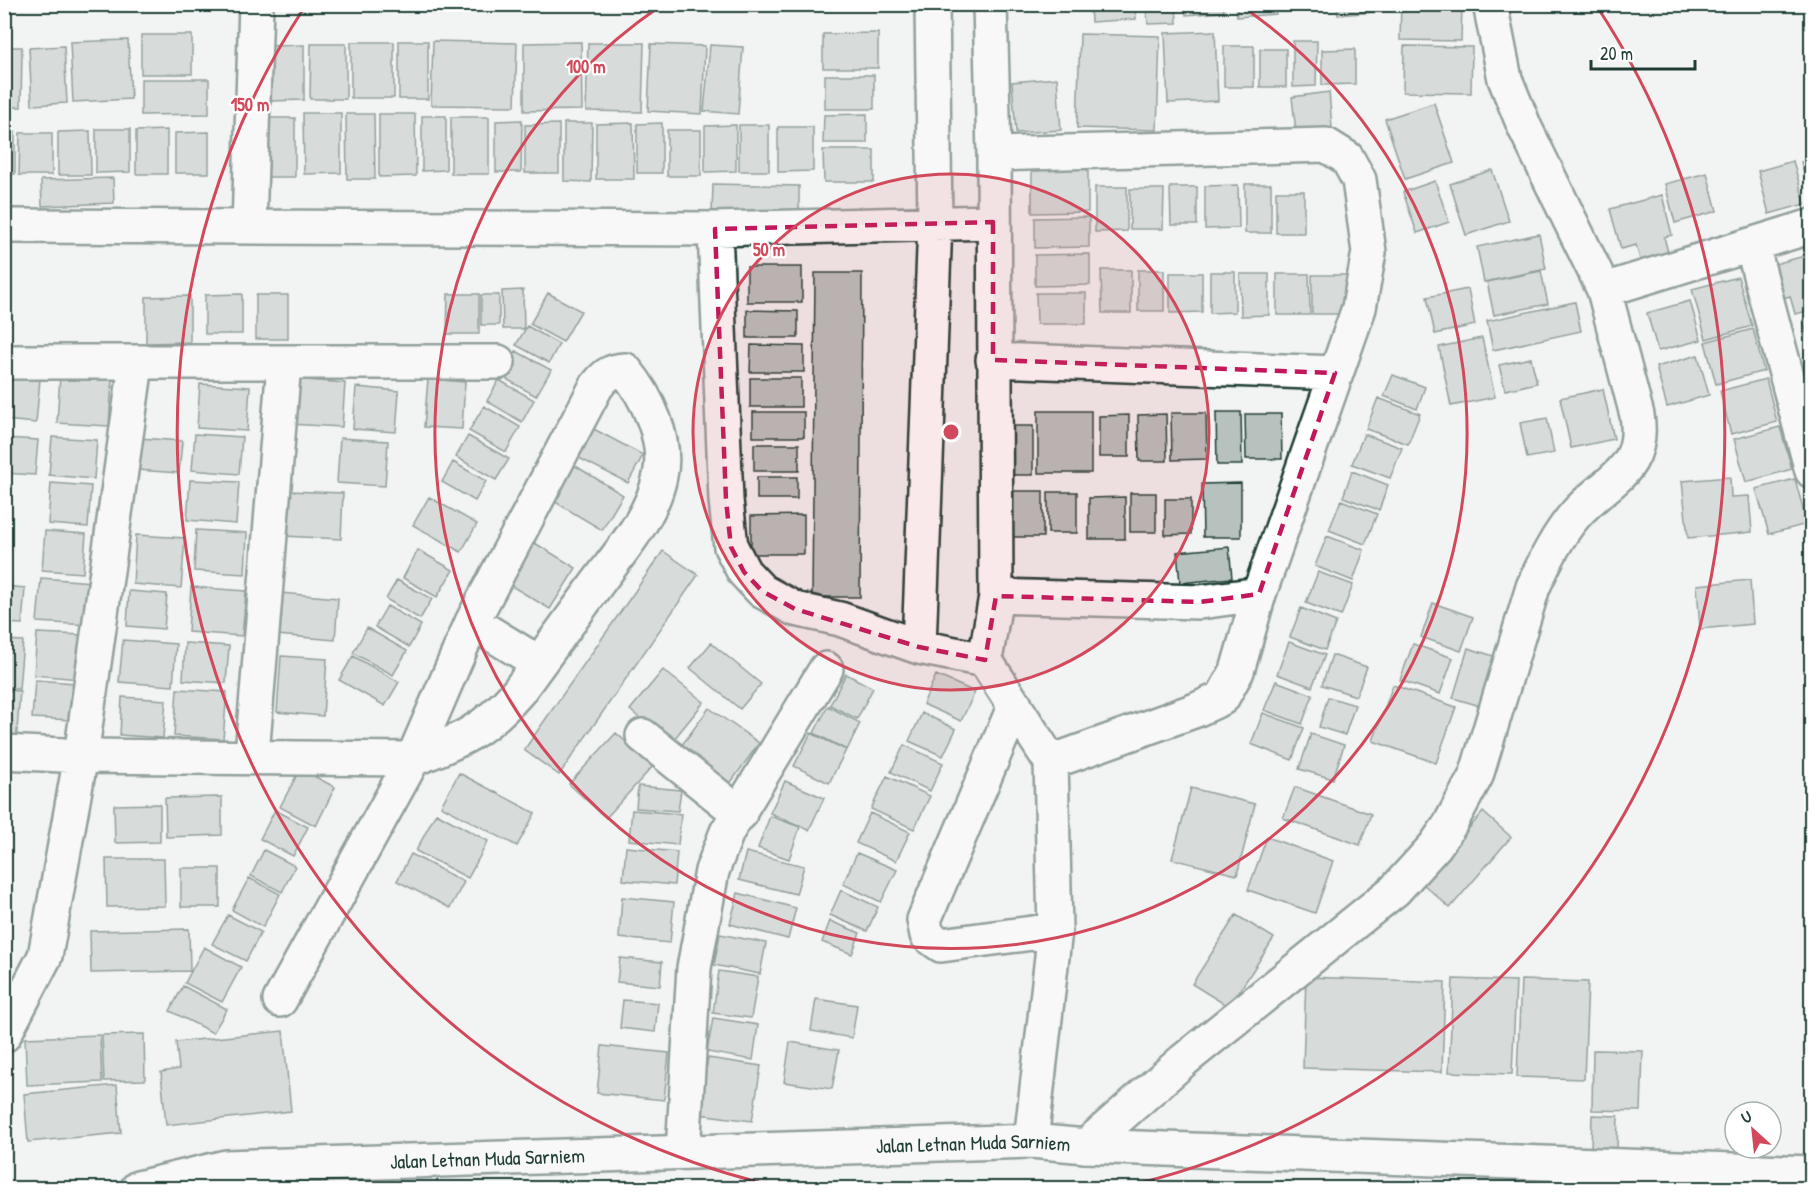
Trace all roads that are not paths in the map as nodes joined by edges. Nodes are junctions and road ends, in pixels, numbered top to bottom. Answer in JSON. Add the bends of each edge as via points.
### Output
{"nodes":[{"id":1,"x":256,"y":4,"type":"edge"},
{"id":2,"x":932,"y":4,"type":"edge"},
{"id":3,"x":990,"y":4,"type":"edge"},
{"id":4,"x":1490,"y":4,"type":"edge"},
{"id":5,"x":994,"y":154,"type":"junction"},
{"id":6,"x":935,"y":222,"type":"junction"},
{"id":7,"x":993,"y":222,"type":"junction"},
{"id":8,"x":4,"y":226,"type":"edge"},
{"id":9,"x":1812,"y":226,"type":"edge"},
{"id":10,"x":249,"y":227,"type":"junction"},
{"id":11,"x":715,"y":229,"type":"junction"},
{"id":12,"x":1752,"y":245,"type":"junction"},
{"id":13,"x":1604,"y":290,"type":"junction"},
{"id":14,"x":993,"y":360,"type":"junction"},
{"id":15,"x":4,"y":362,"type":"edge"},
{"id":16,"x":498,"y":362,"type":"dead end"},
{"id":17,"x":284,"y":363,"type":"junction"},
{"id":18,"x":136,"y":364,"type":"junction"},
{"id":19,"x":1335,"y":373,"type":"junction"},
{"id":20,"x":1812,"y":471,"type":"edge"},
{"id":21,"x":1259,"y":594,"type":"junction"},
{"id":22,"x":996,"y":596,"type":"junction"},
{"id":23,"x":472,"y":622,"type":"junction"},
{"id":24,"x":919,"y":647,"type":"junction"},
{"id":25,"x":985,"y":660,"type":"junction"},
{"id":26,"x":538,"y":663,"type":"junction"},
{"id":27,"x":826,"y":669,"type":"dead end"},
{"id":28,"x":1015,"y":705,"type":"junction"},
{"id":29,"x":643,"y":736,"type":"dead end"},
{"id":30,"x":4,"y":752,"type":"edge"},
{"id":31,"x":252,"y":755,"type":"junction"},
{"id":32,"x":81,"y":756,"type":"junction"},
{"id":33,"x":413,"y":759,"type":"junction"},
{"id":34,"x":1051,"y":762,"type":"junction"},
{"id":35,"x":740,"y":814,"type":"junction"},
{"id":36,"x":1055,"y":930,"type":"junction"},
{"id":37,"x":280,"y":1000,"type":"dead end"},
{"id":38,"x":4,"y":1035,"type":"edge"},
{"id":39,"x":1031,"y":1141,"type":"junction"},
{"id":40,"x":1086,"y":1146,"type":"junction"},
{"id":41,"x":683,"y":1152,"type":"junction"},
{"id":42,"x":1812,"y":1173,"type":"edge"},
{"id":43,"x":261,"y":1177,"type":"edge"},
{"id":44,"x":1658,"y":1179,"type":"edge"},
{"id":45,"x":138,"y":1188,"type":"edge"}],
"edges":[{"from":1,"to":10,"type":"street"},
{"from":2,"to":6,"type":"street"},
{"from":3,"to":5,"type":"street"},
{"from":4,"to":13,"type":"street","via":[[1505,79]]},
{"from":5,"to":7,"type":"street"},
{"from":5,"to":19,"type":"street","via":[[1326,145],[1347,158],[1359,180],[1369,252],[1359,308]]},
{"from":6,"to":7,"type":"street"},
{"from":6,"to":11,"type":"street"},
{"from":6,"to":24,"type":"street"},
{"from":7,"to":14,"type":"street"},
{"from":8,"to":10,"type":"street"},
{"from":9,"to":12,"type":"street"},
{"from":10,"to":11,"type":"street"},
{"from":11,"to":24,"type":"street","via":[[726,500],[731,547],[739,564],[762,591],[795,609],[840,619]]},
{"from":12,"to":13,"type":"street"},
{"from":12,"to":20,"type":"street"},
{"from":13,"to":40,"type":"street","via":[[1637,415],[1641,435],[1637,451],[1611,483],[1576,513],[1546,559],[1533,587],[1476,776],[1449,826],[1395,890],[1184,1060]]},
{"from":14,"to":19,"type":"street"},
{"from":14,"to":22,"type":"street"},
{"from":15,"to":18,"type":"street"},
{"from":16,"to":17,"type":"street"},
{"from":17,"to":18,"type":"street"},
{"from":17,"to":31,"type":"street"},
{"from":18,"to":32,"type":"street"},
{"from":19,"to":21,"type":"street"},
{"from":21,"to":22,"type":"street","via":[[1200,602]]},
{"from":21,"to":34,"type":"street","via":[[1237,671],[1222,698]]},
{"from":22,"to":25,"type":"street"},
{"from":23,"to":26,"type":"street"},
{"from":23,"to":26,"type":"street","via":[[596,387],[604,375],[625,370],[650,411],[660,450],[659,482],[635,532]]},
{"from":23,"to":33,"type":"street"},
{"from":24,"to":25,"type":"street"},
{"from":25,"to":28,"type":"street"},
{"from":26,"to":33,"type":"street","via":[[502,710],[481,728]]},
{"from":27,"to":35,"type":"street"},
{"from":28,"to":34,"type":"street"},
{"from":28,"to":36,"type":"street","via":[[924,920],[927,935],[941,945]]},
{"from":29,"to":35,"type":"street"},
{"from":30,"to":32,"type":"street"},
{"from":31,"to":32,"type":"street"},
{"from":31,"to":33,"type":"street"},
{"from":32,"to":38,"type":"street","via":[[45,956]]},
{"from":33,"to":37,"type":"street"},
{"from":34,"to":36,"type":"street"},
{"from":35,"to":41,"type":"street","via":[[727,832],[712,871],[694,968]]},
{"from":36,"to":39,"type":"street"},
{"from":39,"to":40,"type":"street","name":"Jalan Letnan Muda Sarniem"},
{"from":39,"to":41,"type":"street","name":"Jalan Letnan Muda Sarniem"},
{"from":40,"to":44,"type":"street","name":"Jalan Letnan Muda Sarniem"},
{"from":41,"to":43,"type":"street","name":"Jalan Letnan Muda Sarniem"},
{"from":42,"to":44,"type":"street","name":"Jalan Letnan Muda Sarniem"},
{"from":43,"to":45,"type":"street","name":"Jalan Letnan Muda Sarniem","via":[[226,1167]]}]}
